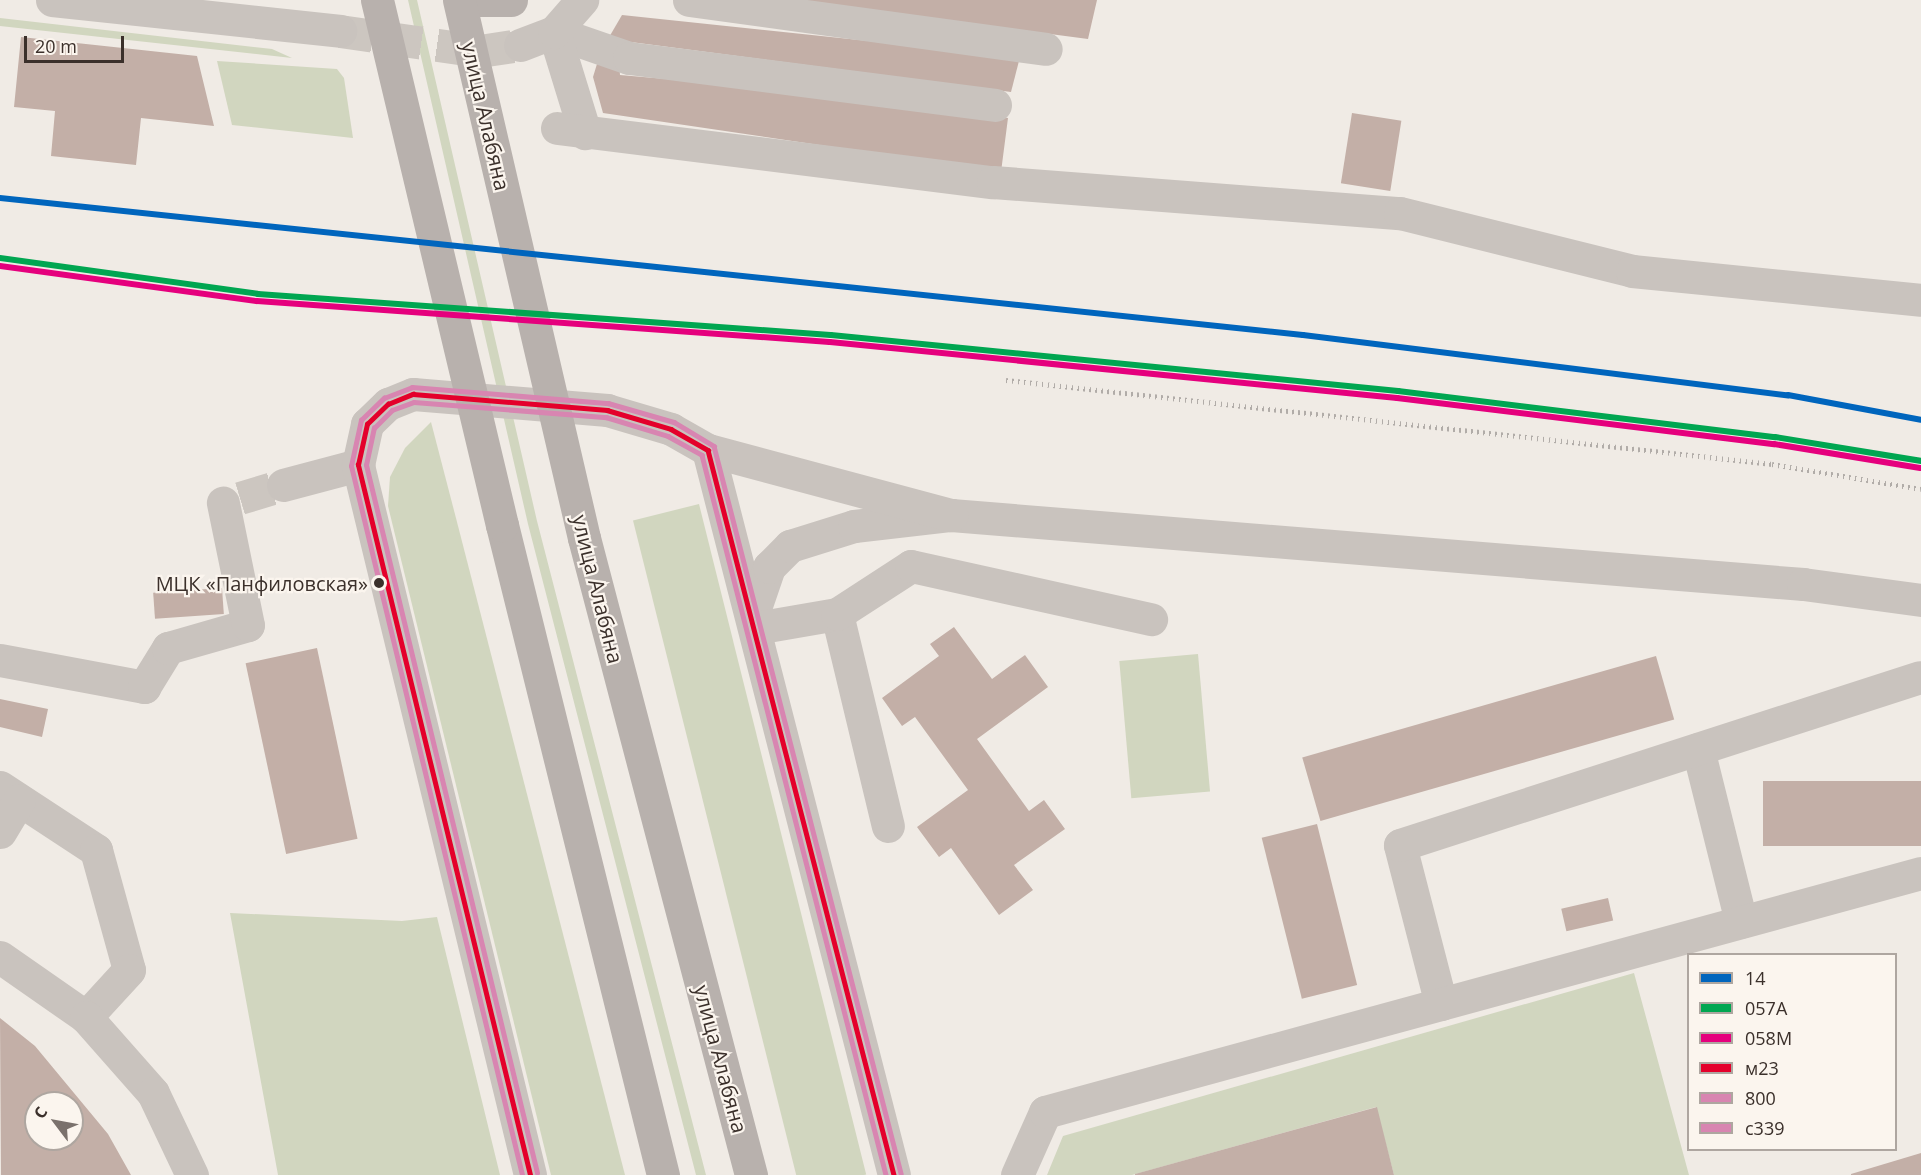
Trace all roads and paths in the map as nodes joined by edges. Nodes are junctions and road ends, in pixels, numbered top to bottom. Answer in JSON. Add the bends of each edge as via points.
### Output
{"nodes":[{"id":1,"x":52,"y":0,"type":"edge"},
{"id":2,"x":377,"y":0,"type":"edge"},
{"id":3,"x":459,"y":0,"type":"edge"},
{"id":4,"x":478,"y":0,"type":"edge"},
{"id":5,"x":511,"y":0,"type":"edge"},
{"id":6,"x":582,"y":0,"type":"edge"},
{"id":7,"x":689,"y":0,"type":"edge"},
{"id":8,"x":340,"y":31,"type":"tunnel mouth"},
{"id":9,"x":534,"y":40,"type":"junction"},
{"id":10,"x":1046,"y":49,"type":"dead end"},
{"id":11,"x":995,"y":105,"type":"dead end"},
{"id":12,"x":1921,"y":300,"type":"edge"},
{"id":13,"x":708,"y":450,"type":"junction"},
{"id":14,"x":357,"y":465,"type":"junction"},
{"id":15,"x":283,"y":485,"type":"tunnel mouth"},
{"id":16,"x":223,"y":502,"type":"dead end"},
{"id":17,"x":951,"y":515,"type":"junction"},
{"id":18,"x":1921,"y":600,"type":"edge"},
{"id":19,"x":837,"y":614,"type":"junction"},
{"id":20,"x":1151,"y":619,"type":"dead end"},
{"id":21,"x":754,"y":622,"type":"junction"},
{"id":22,"x":0,"y":660,"type":"edge"},
{"id":23,"x":1920,"y":677,"type":"edge"},
{"id":24,"x":1698,"y":749,"type":"junction"},
{"id":25,"x":10,"y":794,"type":"edge"},
{"id":26,"x":888,"y":826,"type":"dead end"},
{"id":27,"x":0,"y":832,"type":"edge"},
{"id":28,"x":1921,"y":873,"type":"edge"},
{"id":29,"x":1741,"y":922,"type":"junction"},
{"id":30,"x":0,"y":957,"type":"edge"},
{"id":31,"x":1441,"y":1004,"type":"junction"},
{"id":32,"x":86,"y":1017,"type":"junction"},
{"id":33,"x":192,"y":1175,"type":"edge"},
{"id":34,"x":530,"y":1175,"type":"edge"},
{"id":35,"x":663,"y":1175,"type":"edge"},
{"id":36,"x":751,"y":1175,"type":"edge"},
{"id":37,"x":894,"y":1175,"type":"edge"},
{"id":38,"x":1017,"y":1175,"type":"edge"}],
"edges":[{"from":1,"to":8,"type":"street"},
{"from":2,"to":35,"type":"main road","bridge":true},
{"from":3,"to":36,"type":"main road","name":"улица Алабяна","bridge":true,"via":[[584,538]]},
{"from":4,"to":5,"type":"main road"},
{"from":6,"to":9,"type":"street"},
{"from":7,"to":10,"type":"street"},
{"from":9,"to":11,"type":"street","via":[[629,58]]},
{"from":9,"to":12,"type":"street","via":[[571,131],[993,182],[1400,213],[1632,271]]},
{"from":13,"to":14,"type":"street","via":[[671,429],[607,410],[413,394],[388,404],[367,424]]},
{"from":13,"to":17,"type":"street"},
{"from":13,"to":21,"type":"street"},
{"from":14,"to":15,"type":"street"},
{"from":14,"to":34,"type":"street"},
{"from":16,"to":22,"type":"street","via":[[248,625],[168,648],[144,687]]},
{"from":17,"to":18,"type":"street","via":[[1684,573]]},
{"from":17,"to":21,"type":"street","via":[[854,525],[790,546],[769,567]]},
{"from":19,"to":20,"type":"street","via":[[910,566]]},
{"from":19,"to":21,"type":"street"},
{"from":19,"to":26,"type":"street"},
{"from":21,"to":37,"type":"street"},
{"from":23,"to":24,"type":"street"},
{"from":24,"to":29,"type":"street"},
{"from":24,"to":31,"type":"street","via":[[1400,845]]},
{"from":25,"to":27,"type":"street"},
{"from":25,"to":32,"type":"street","via":[[96,850],[129,970]]},
{"from":28,"to":29,"type":"street"},
{"from":29,"to":31,"type":"street"},
{"from":30,"to":32,"type":"street"},
{"from":31,"to":38,"type":"street","via":[[1045,1112]]},
{"from":32,"to":33,"type":"street","via":[[153,1093]]}]}
